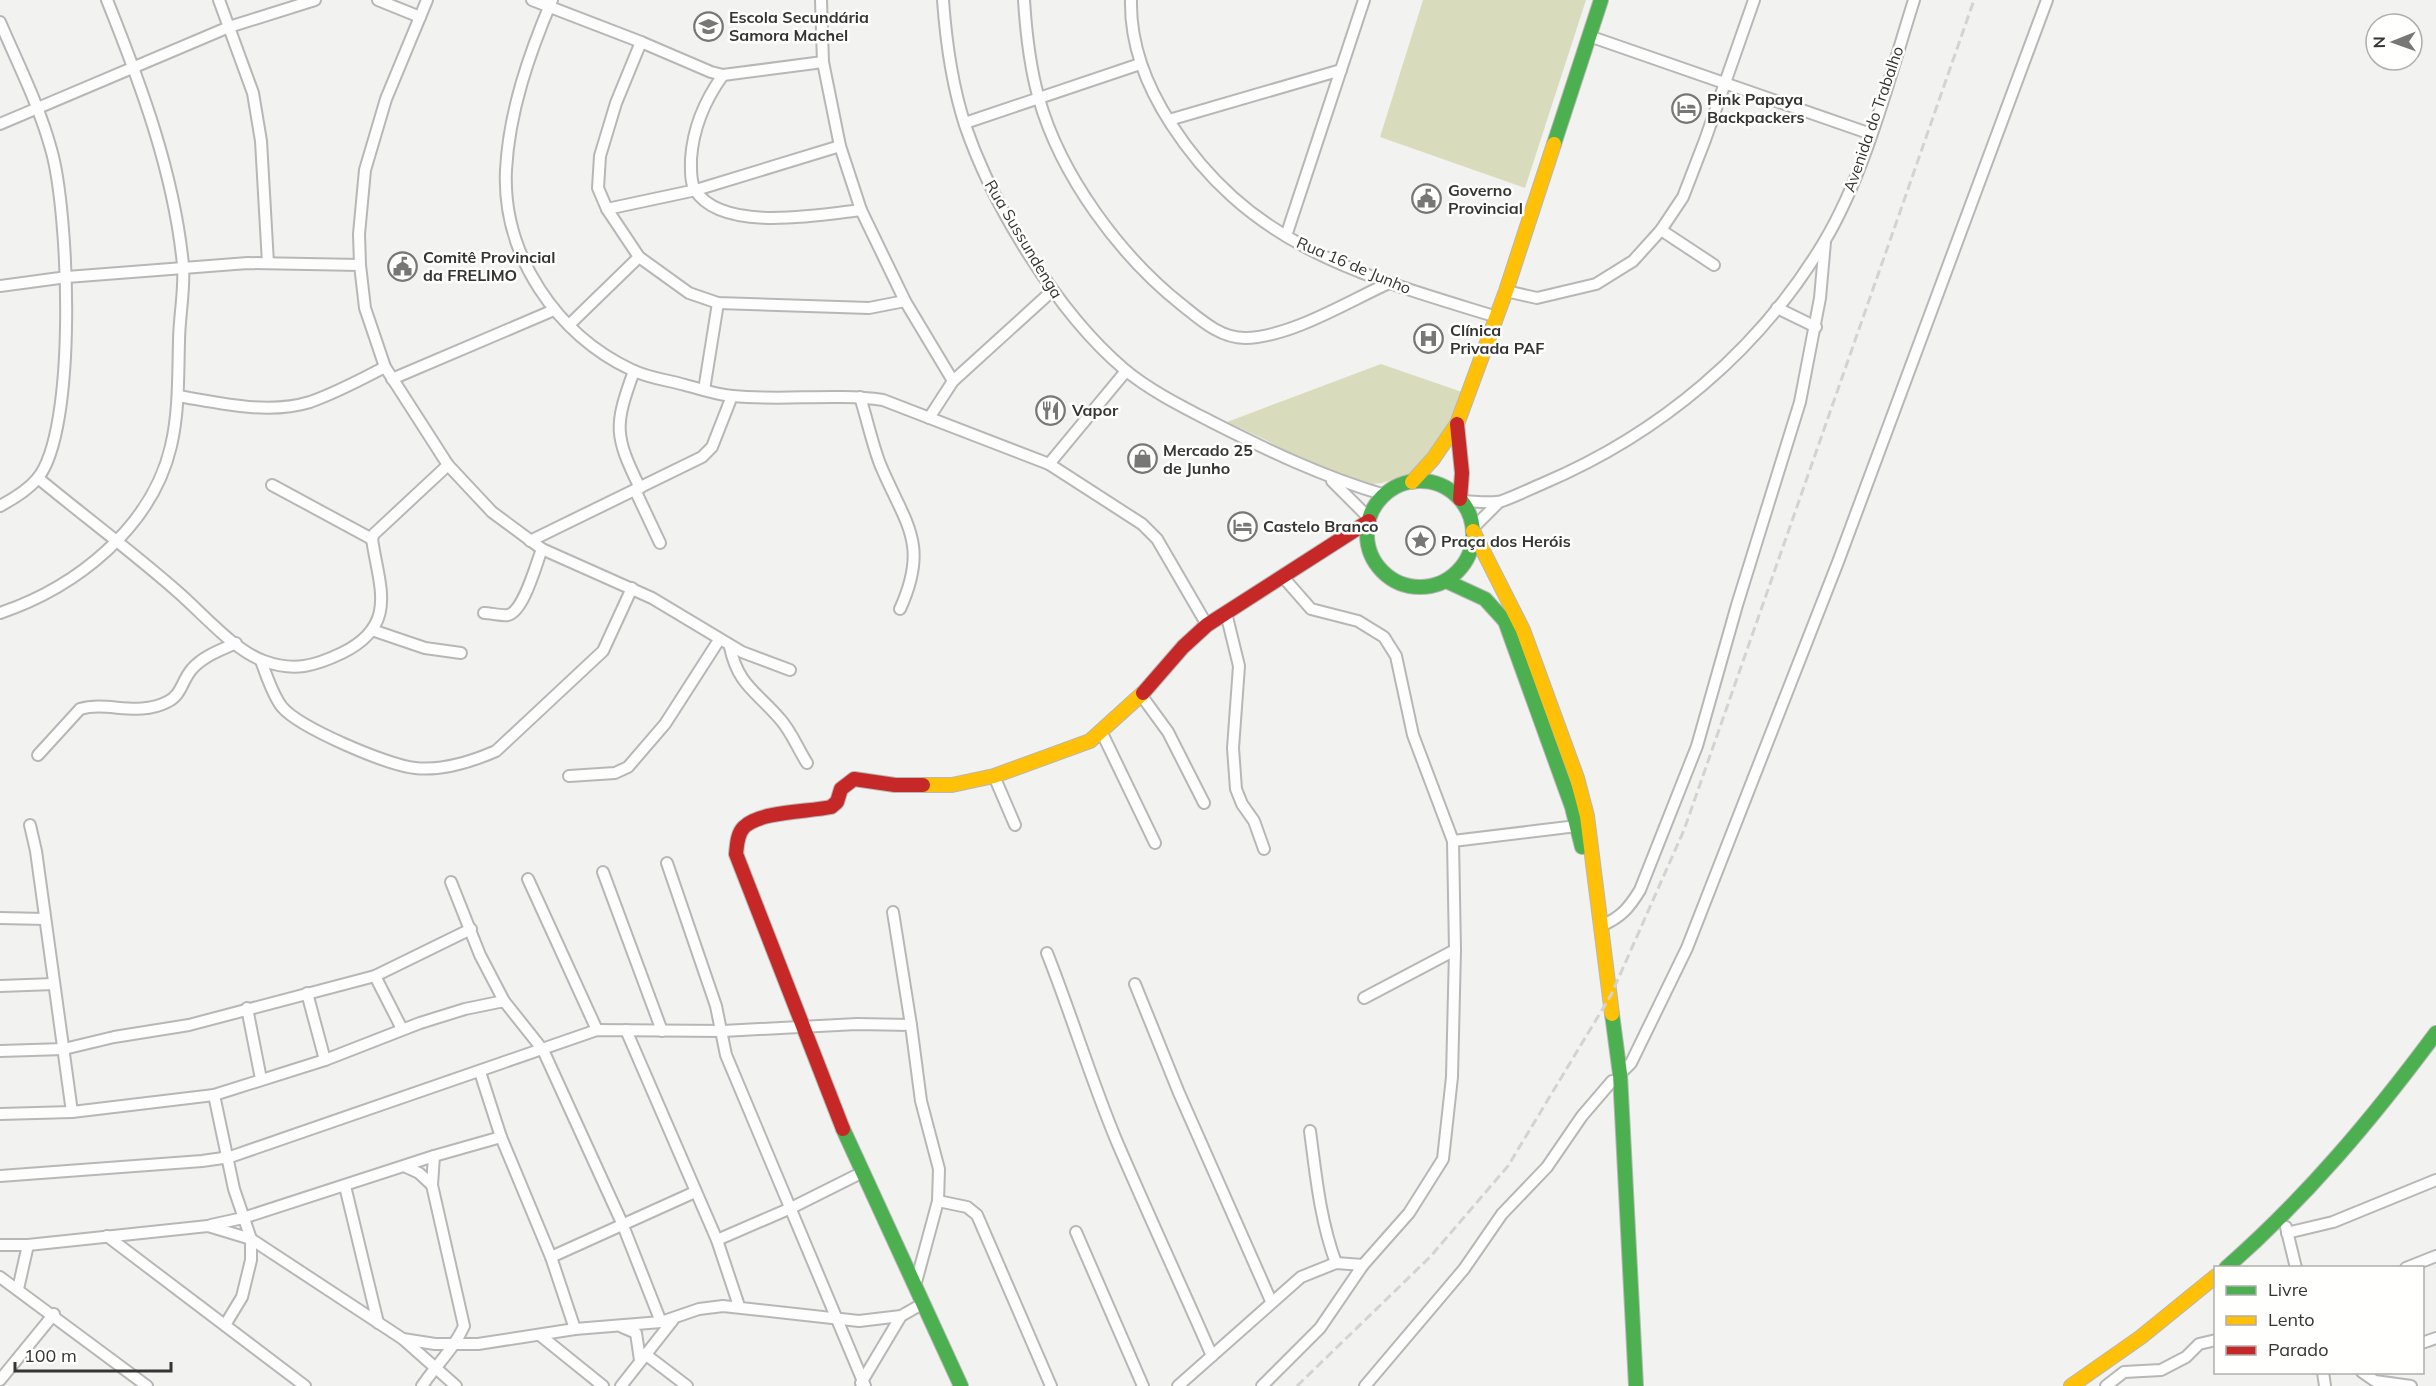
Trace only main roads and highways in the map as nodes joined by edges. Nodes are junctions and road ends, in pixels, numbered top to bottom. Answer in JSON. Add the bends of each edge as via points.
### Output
{"nodes":[{"id":1,"x":1601,"y":0,"type":"edge"},
{"id":2,"x":1457,"y":424,"type":"junction"},
{"id":3,"x":1412,"y":482,"type":"junction"},
{"id":4,"x":1461,"y":500,"type":"junction"},
{"id":5,"x":1369,"y":519,"type":"junction"},
{"id":6,"x":1473,"y":529,"type":"junction"},
{"id":7,"x":1446,"y":581,"type":"junction"},
{"id":8,"x":2436,"y":1033,"type":"edge"},
{"id":9,"x":1616,"y":1077,"type":"junction"},
{"id":10,"x":2228,"y":1266,"type":"edge"},
{"id":11,"x":2214,"y":1278,"type":"edge"},
{"id":12,"x":961,"y":1386,"type":"edge"},
{"id":13,"x":1636,"y":1386,"type":"edge"},
{"id":14,"x":2071,"y":1386,"type":"edge"}],
"edges":[{"from":1,"to":2,"type":"main road","via":[[1506,291]]},
{"from":2,"to":3,"type":"main road"},
{"from":2,"to":4,"type":"main road"},
{"from":3,"to":4,"type":"main road","via":[[1446,488]]},
{"from":3,"to":5,"type":"main road","via":[[1385,495]]},
{"from":4,"to":6,"type":"main road"},
{"from":5,"to":7,"type":"main road","via":[[1367,538],[1371,556],[1381,570],[1412,587],[1430,587]]},
{"from":5,"to":12,"type":"main road","via":[[1207,625],[1141,695],[1090,741],[994,776],[952,785],[895,785],[854,779],[841,789],[831,807],[761,820],[744,827],[738,838],[736,854],[838,1117]]},
{"from":6,"to":7,"type":"main road","via":[[1469,554],[1456,574]]},
{"from":6,"to":9,"type":"main road","via":[[1514,608],[1577,778],[1587,816],[1603,925]]},
{"from":7,"to":9,"type":"main road","via":[[1485,599],[1505,621],[1577,826]]},
{"from":8,"to":10,"type":"main road","via":[[2345,1148],[2283,1217]]},
{"from":9,"to":13,"type":"main road","via":[[1623,1135]]},
{"from":11,"to":14,"type":"main road","via":[[2141,1337]]}]}
